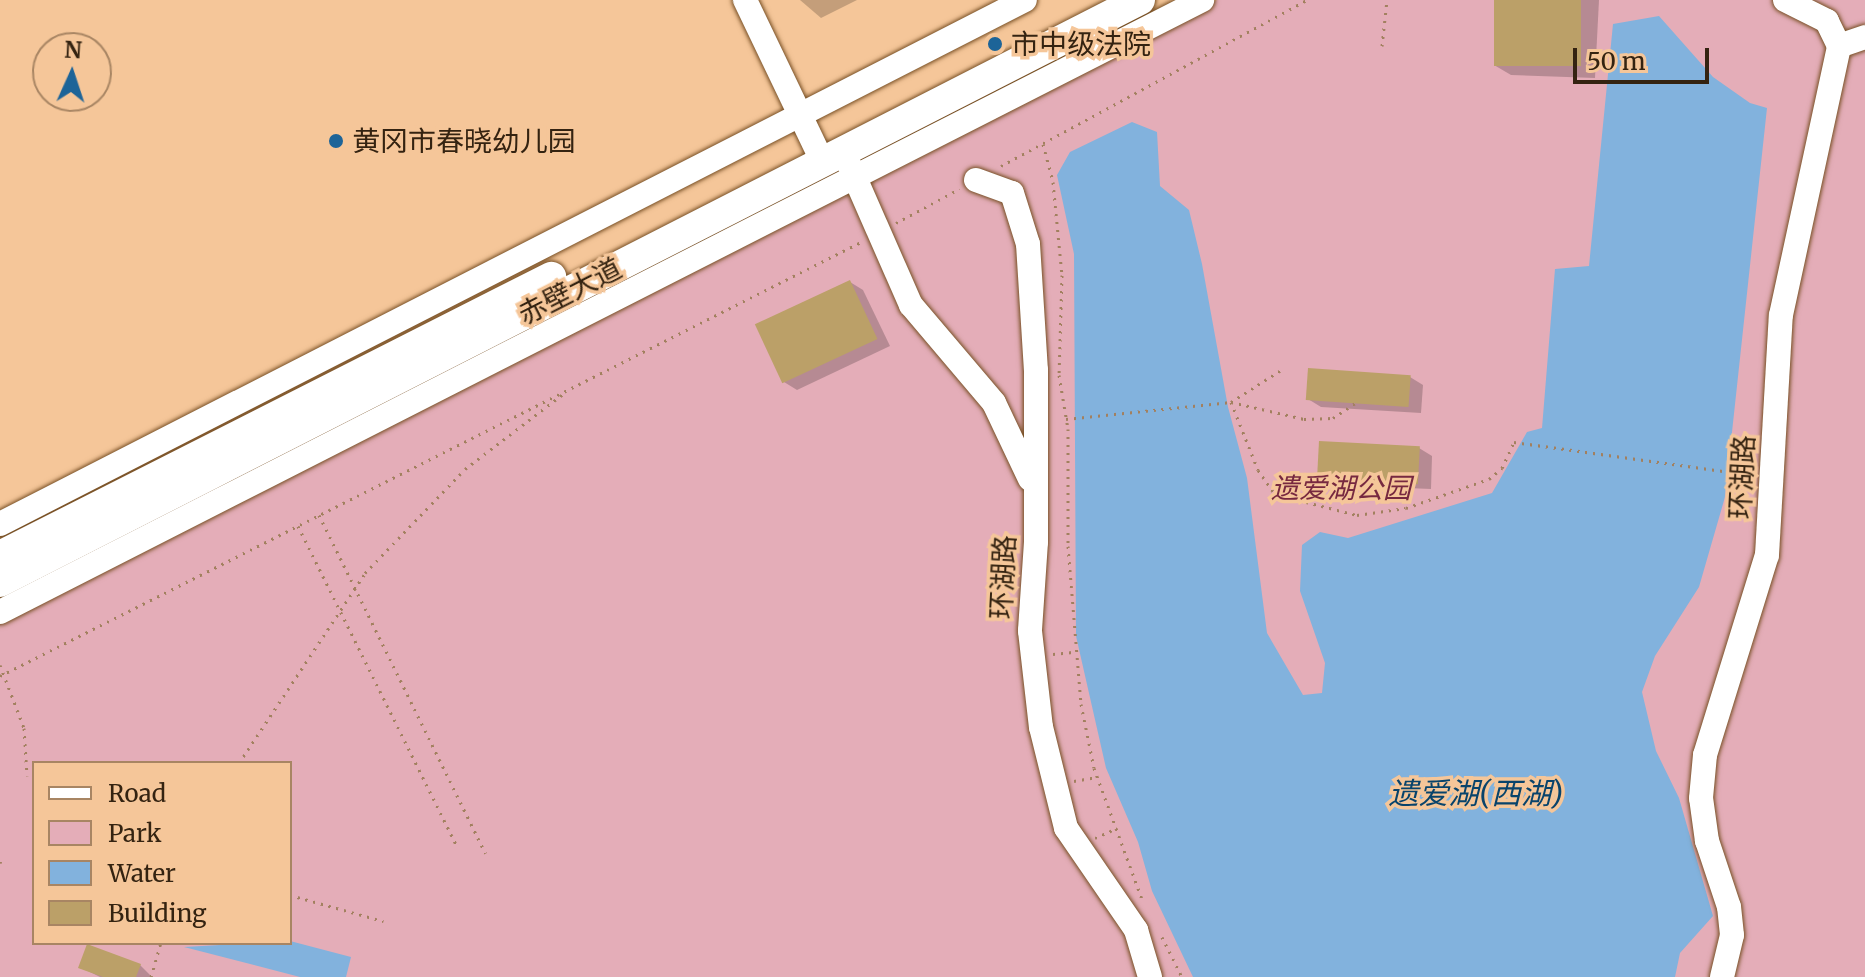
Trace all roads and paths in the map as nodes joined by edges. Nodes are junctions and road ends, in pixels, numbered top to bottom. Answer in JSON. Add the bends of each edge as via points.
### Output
{"nodes":[{"id":1,"x":745,"y":0,"type":"edge"},
{"id":2,"x":1025,"y":0,"type":"edge"},
{"id":3,"x":1095,"y":0,"type":"edge"},
{"id":4,"x":1140,"y":0,"type":"edge"},
{"id":5,"x":1202,"y":0,"type":"edge"},
{"id":6,"x":1307,"y":0,"type":"edge"},
{"id":7,"x":1387,"y":0,"type":"edge"},
{"id":8,"x":1785,"y":0,"type":"edge"},
{"id":9,"x":1865,"y":37,"type":"edge"},
{"id":10,"x":1382,"y":46,"type":"dead end"},
{"id":11,"x":1839,"y":46,"type":"junction"},
{"id":12,"x":800,"y":114,"type":"junction"},
{"id":13,"x":1043,"y":144,"type":"junction"},
{"id":14,"x":833,"y":158,"type":"junction"},
{"id":15,"x":976,"y":180,"type":"junction"},
{"id":16,"x":877,"y":233,"type":"junction"},
{"id":17,"x":1281,"y":370,"type":"dead end"},
{"id":18,"x":572,"y":387,"type":"junction"},
{"id":19,"x":1231,"y":402,"type":"junction"},
{"id":20,"x":1355,"y":403,"type":"dead end"},
{"id":21,"x":1066,"y":419,"type":"junction"},
{"id":22,"x":1735,"y":473,"type":"dead end"},
{"id":23,"x":1035,"y":489,"type":"junction"},
{"id":24,"x":319,"y":515,"type":"junction"},
{"id":25,"x":0,"y":524,"type":"edge"},
{"id":26,"x":298,"y":526,"type":"junction"},
{"id":27,"x":0,"y":556,"type":"edge"},
{"id":28,"x":0,"y":582,"type":"edge"},
{"id":29,"x":354,"y":587,"type":"junction"},
{"id":30,"x":339,"y":608,"type":"junction"},
{"id":31,"x":0,"y":612,"type":"edge"},
{"id":32,"x":0,"y":665,"type":"edge"},
{"id":33,"x":2,"y":675,"type":"edge"},
{"id":34,"x":240,"y":761,"type":"edge"},
{"id":35,"x":27,"y":776,"type":"dead end"},
{"id":36,"x":456,"y":844,"type":"dead end"},
{"id":37,"x":485,"y":853,"type":"dead end"},
{"id":38,"x":2,"y":857,"type":"dead end"},
{"id":39,"x":0,"y":863,"type":"edge"},
{"id":40,"x":292,"y":896,"type":"edge"},
{"id":41,"x":1143,"y":904,"type":"dead end"},
{"id":42,"x":383,"y":921,"type":"dead end"},
{"id":43,"x":1157,"y":927,"type":"dead end"},
{"id":44,"x":160,"y":945,"type":"edge"},
{"id":45,"x":151,"y":977,"type":"edge"},
{"id":46,"x":1150,"y":977,"type":"edge"},
{"id":47,"x":1182,"y":977,"type":"edge"},
{"id":48,"x":1722,"y":977,"type":"edge"}],
"edges":[{"from":1,"to":12,"type":"street"},
{"from":2,"to":12,"type":"street"},
{"from":3,"to":14,"type":"main road","name":"赤壁大道"},
{"from":4,"to":14,"type":"main road","name":"赤壁大道"},
{"from":5,"to":14,"type":"street"},
{"from":6,"to":13,"type":"path"},
{"from":7,"to":10,"type":"path"},
{"from":8,"to":11,"type":"street","via":[[1827,21]]},
{"from":9,"to":11,"type":"street"},
{"from":11,"to":48,"type":"street","name":"环湖路","via":[[1781,315],[1767,555],[1705,755],[1703,812],[1732,935]]},
{"from":12,"to":14,"type":"street"},
{"from":12,"to":25,"type":"street"},
{"from":13,"to":15,"type":"path"},
{"from":13,"to":21,"type":"path","via":[[1059,229],[1059,375]]},
{"from":14,"to":16,"type":"street"},
{"from":14,"to":27,"type":"main road","name":"赤壁大道"},
{"from":14,"to":28,"type":"main road","name":"赤壁大道"},
{"from":14,"to":31,"type":"street"},
{"from":15,"to":16,"type":"path"},
{"from":15,"to":23,"type":"street","name":"环湖路","via":[[1012,193],[1028,244],[1036,370]]},
{"from":16,"to":18,"type":"path"},
{"from":16,"to":23,"type":"street","via":[[911,305],[994,403]]},
{"from":17,"to":19,"type":"path"},
{"from":18,"to":24,"type":"path"},
{"from":18,"to":29,"type":"path","via":[[465,469]]},
{"from":19,"to":20,"type":"path","via":[[1304,419],[1333,418]]},
{"from":19,"to":21,"type":"path"},
{"from":19,"to":22,"type":"path","via":[[1258,470],[1275,494],[1357,515],[1406,508],[1489,479],[1502,468],[1514,442],[1521,441]]},
{"from":21,"to":41,"type":"path","via":[[1068,546],[1081,704],[1094,768]]},
{"from":23,"to":46,"type":"street","name":"环湖路","via":[[1030,631],[1051,770],[1066,828],[1136,930]]},
{"from":24,"to":26,"type":"path"},
{"from":24,"to":29,"type":"path"},
{"from":26,"to":30,"type":"path"},
{"from":26,"to":33,"type":"path"},
{"from":29,"to":30,"type":"path"},
{"from":29,"to":37,"type":"path"},
{"from":30,"to":34,"type":"path"},
{"from":30,"to":36,"type":"path"},
{"from":32,"to":33,"type":"path"},
{"from":33,"to":35,"type":"path","via":[[24,728]]},
{"from":38,"to":39,"type":"path"},
{"from":40,"to":42,"type":"path"},
{"from":43,"to":47,"type":"path"},
{"from":44,"to":45,"type":"path"}]}
